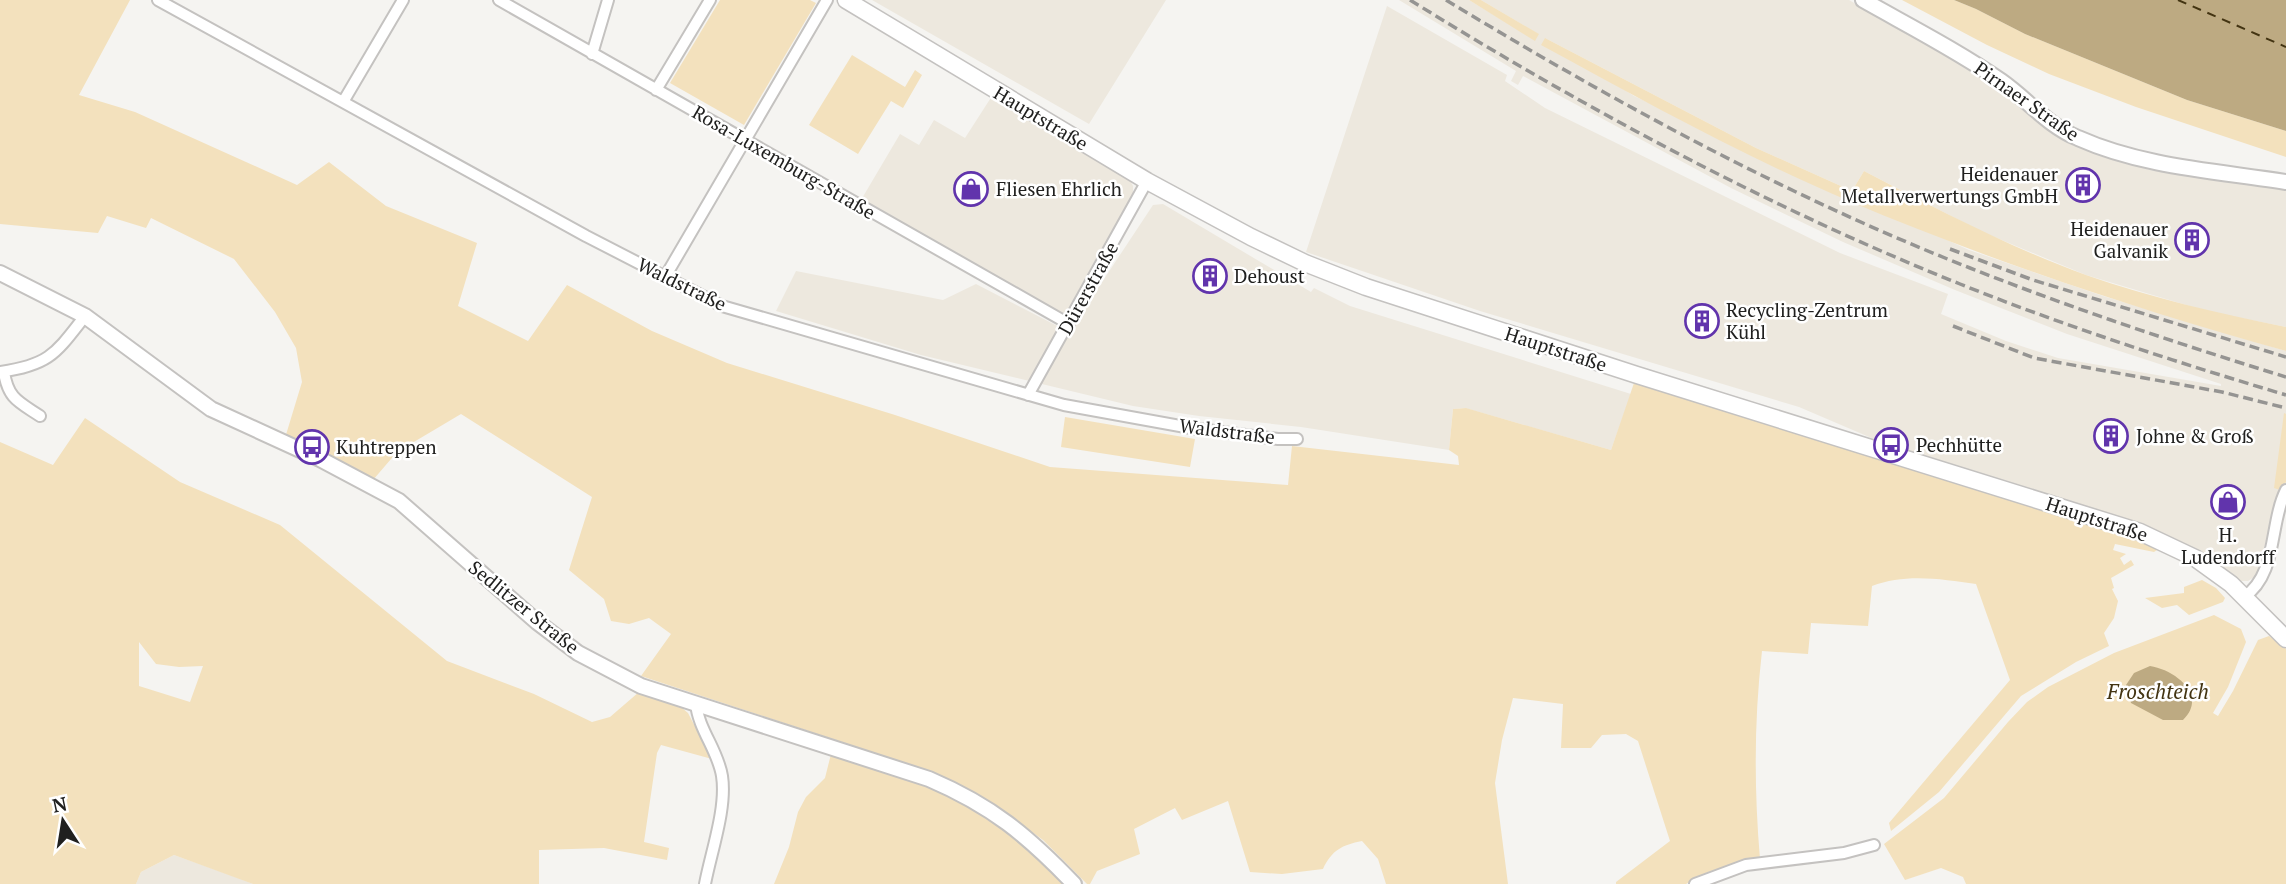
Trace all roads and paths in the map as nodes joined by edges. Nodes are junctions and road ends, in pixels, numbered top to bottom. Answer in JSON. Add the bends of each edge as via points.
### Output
{"nodes":[{"id":1,"x":158,"y":0,"type":"edge"},
{"id":2,"x":403,"y":0,"type":"edge"},
{"id":3,"x":499,"y":0,"type":"edge"},
{"id":4,"x":608,"y":0,"type":"edge"},
{"id":5,"x":710,"y":0,"type":"edge"},
{"id":6,"x":827,"y":0,"type":"edge"},
{"id":7,"x":846,"y":0,"type":"edge"},
{"id":8,"x":1863,"y":0,"type":"edge"},
{"id":9,"x":593,"y":54,"type":"junction"},
{"id":10,"x":656,"y":90,"type":"junction"},
{"id":11,"x":343,"y":102,"type":"junction"},
{"id":12,"x":745,"y":139,"type":"junction"},
{"id":13,"x":1147,"y":181,"type":"junction"},
{"id":14,"x":2286,"y":182,"type":"edge"},
{"id":15,"x":0,"y":272,"type":"edge"},
{"id":16,"x":665,"y":277,"type":"junction"},
{"id":17,"x":85,"y":316,"type":"junction"},
{"id":18,"x":1069,"y":324,"type":"junction"},
{"id":19,"x":2,"y":372,"type":"edge"},
{"id":20,"x":1028,"y":395,"type":"junction"},
{"id":21,"x":40,"y":416,"type":"dead end"},
{"id":22,"x":1297,"y":439,"type":"dead end"},
{"id":23,"x":2286,"y":490,"type":"edge"},
{"id":24,"x":2244,"y":597,"type":"junction"},
{"id":25,"x":2286,"y":639,"type":"edge"},
{"id":26,"x":696,"y":703,"type":"junction"},
{"id":27,"x":1874,"y":845,"type":"dead end"},
{"id":28,"x":705,"y":884,"type":"edge"},
{"id":29,"x":1074,"y":884,"type":"edge"},
{"id":30,"x":1695,"y":884,"type":"edge"}],
"edges":[{"from":1,"to":11,"type":"street","name":"Waldstraße"},
{"from":2,"to":11,"type":"street"},
{"from":3,"to":9,"type":"street","name":"Rosa-Luxemburg-Straße"},
{"from":4,"to":9,"type":"street"},
{"from":5,"to":10,"type":"street"},
{"from":6,"to":12,"type":"street"},
{"from":7,"to":13,"type":"main road","name":"Hauptstraße"},
{"from":8,"to":14,"type":"street","name":"Pirnaer Straße","via":[[2002,82],[2075,137],[2153,162]]},
{"from":9,"to":10,"type":"street","name":"Rosa-Luxemburg-Straße"},
{"from":10,"to":12,"type":"street","name":"Rosa-Luxemburg-Straße"},
{"from":11,"to":16,"type":"street","name":"Waldstraße"},
{"from":12,"to":16,"type":"street"},
{"from":12,"to":18,"type":"street","name":"Rosa-Luxemburg-Straße"},
{"from":13,"to":18,"type":"street","name":"Dürerstraße"},
{"from":13,"to":24,"type":"main road","name":"Hauptstraße","via":[[1261,243],[1366,287],[2140,532],[2195,558]]},
{"from":15,"to":17,"type":"street","name":"Sedlitzer Straße"},
{"from":16,"to":20,"type":"street","name":"Waldstraße","via":[[722,306]]},
{"from":17,"to":19,"type":"street","via":[[45,361]]},
{"from":17,"to":26,"type":"street","name":"Sedlitzer Straße","via":[[211,409],[398,501],[579,653],[641,686]]},
{"from":18,"to":20,"type":"street","name":"Dürerstraße"},
{"from":19,"to":21,"type":"street","via":[[11,396]]},
{"from":20,"to":22,"type":"street","name":"Waldstraße","via":[[1191,428]]},
{"from":23,"to":24,"type":"street","via":[[2263,578]]},
{"from":24,"to":25,"type":"main road","name":"Hauptstraße"},
{"from":26,"to":28,"type":"street","via":[[722,776],[721,806]]},
{"from":26,"to":29,"type":"street","name":"Sedlitzer Straße","via":[[953,789],[1014,827]]},
{"from":27,"to":30,"type":"street","via":[[1746,865]]}]}
